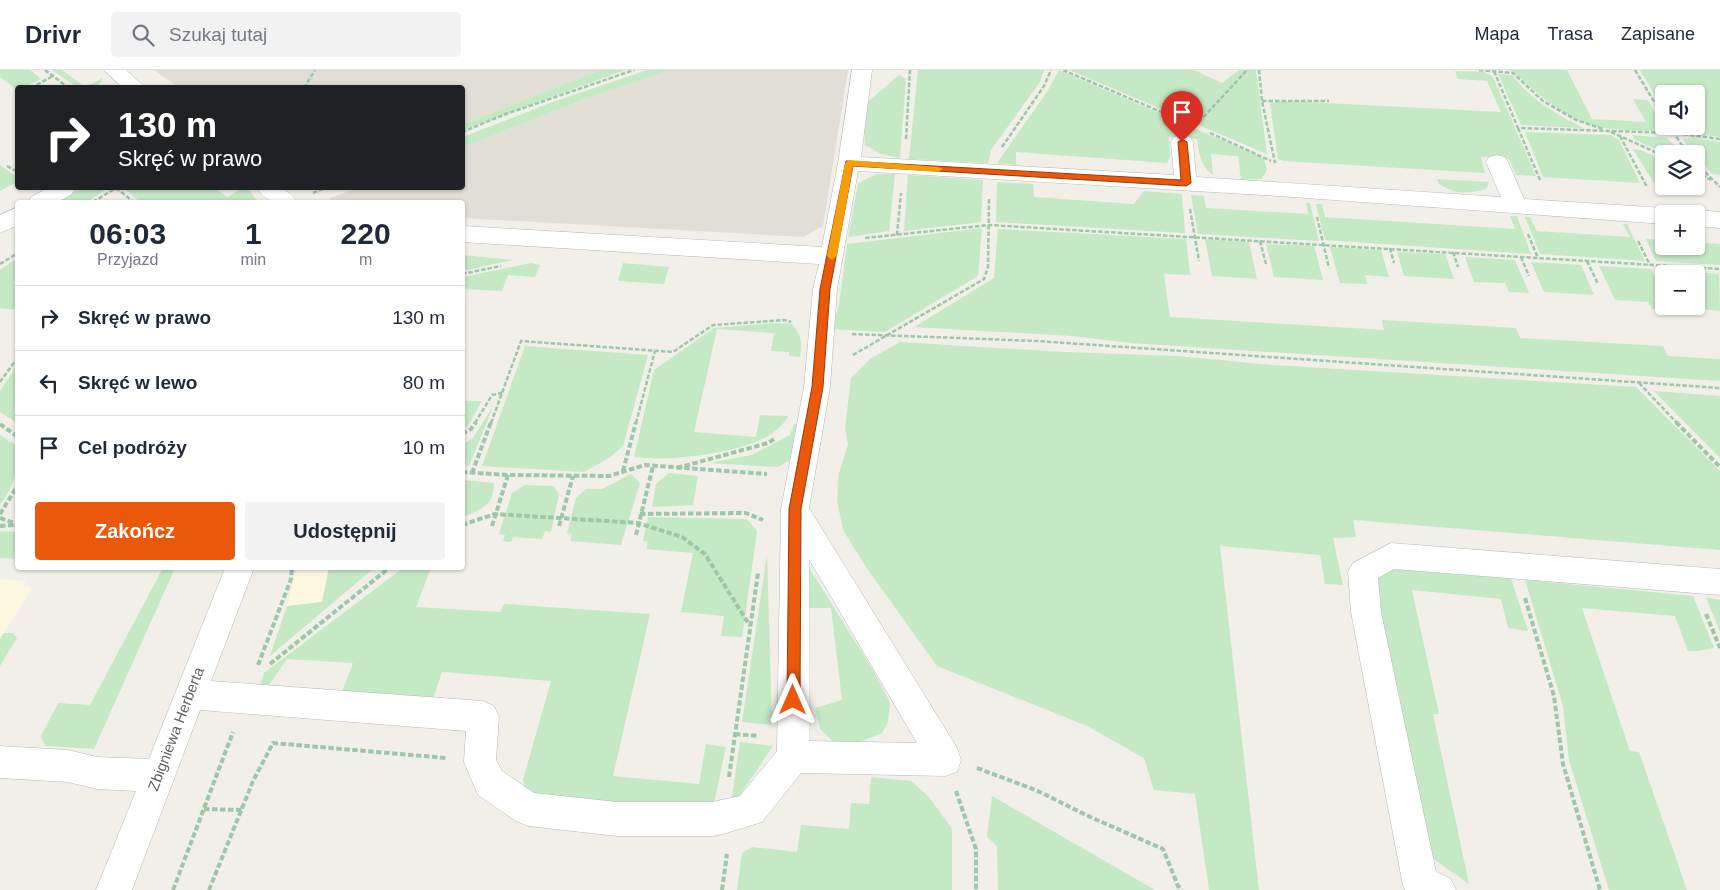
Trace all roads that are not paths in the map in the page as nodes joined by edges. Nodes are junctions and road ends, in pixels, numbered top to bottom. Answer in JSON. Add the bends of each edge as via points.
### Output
{"nodes":[{"id":1,"x":114,"y":70,"type":"edge"},
{"id":2,"x":862,"y":70,"type":"edge"},
{"id":3,"x":132,"y":85,"type":"edge"},
{"id":4,"x":1189,"y":134,"type":"road end"},
{"id":5,"x":1497,"y":162,"type":"dead end"},
{"id":6,"x":849,"y":163,"type":"junction"},
{"id":7,"x":1186,"y":183,"type":"junction"},
{"id":8,"x":61,"y":190,"type":"edge"},
{"id":9,"x":271,"y":190,"type":"edge"},
{"id":10,"x":43,"y":200,"type":"edge"},
{"id":11,"x":283,"y":200,"type":"edge"},
{"id":12,"x":1518,"y":206,"type":"junction"},
{"id":13,"x":1655,"y":215,"type":"edge"},
{"id":14,"x":15,"y":216,"type":"edge"},
{"id":15,"x":1705,"y":219,"type":"edge"},
{"id":16,"x":1720,"y":220,"type":"edge"},
{"id":17,"x":0,"y":225,"type":"edge"},
{"id":18,"x":465,"y":234,"type":"edge"},
{"id":19,"x":833,"y":249,"type":"junction"},
{"id":20,"x":795,"y":509,"type":"junction"},
{"id":21,"x":238,"y":570,"type":"edge"},
{"id":22,"x":1720,"y":582,"type":"edge"},
{"id":23,"x":190,"y":694,"type":"junction"},
{"id":24,"x":793,"y":757,"type":"junction"},
{"id":25,"x":0,"y":762,"type":"edge"},
{"id":26,"x":158,"y":776,"type":"junction"},
{"id":27,"x":114,"y":890,"type":"edge"},
{"id":28,"x":1438,"y":890,"type":"edge"}],
"edges":[{"from":1,"to":3,"type":"street"},
{"from":2,"to":6,"type":"street"},
{"from":4,"to":7,"type":"street"},
{"from":5,"to":12,"type":"street"},
{"from":6,"to":7,"type":"street"},
{"from":6,"to":19,"type":"street"},
{"from":7,"to":12,"type":"street"},
{"from":8,"to":10,"type":"street"},
{"from":9,"to":11,"type":"street"},
{"from":12,"to":13,"type":"street"},
{"from":14,"to":17,"type":"street"},
{"from":15,"to":16,"type":"street"},
{"from":18,"to":19,"type":"street"},
{"from":19,"to":20,"type":"street","via":[[825,289],[809,329],[818,373]]},
{"from":20,"to":24,"type":"street"},
{"from":20,"to":24,"type":"street","via":[[945,760]]},
{"from":21,"to":23,"type":"street","name":"Zbigniewa Herberta"},
{"from":22,"to":28,"type":"street","via":[[1391,556],[1363,572],[1366,612],[1421,886]]},
{"from":23,"to":24,"type":"street","via":[[483,717],[480,762],[490,783],[528,809],[617,818],[723,817],[750,810]]},
{"from":23,"to":26,"type":"street","name":"Zbigniewa Herberta"},
{"from":25,"to":26,"type":"street"},
{"from":26,"to":27,"type":"street","name":"Zbigniewa Herberta"}]}
